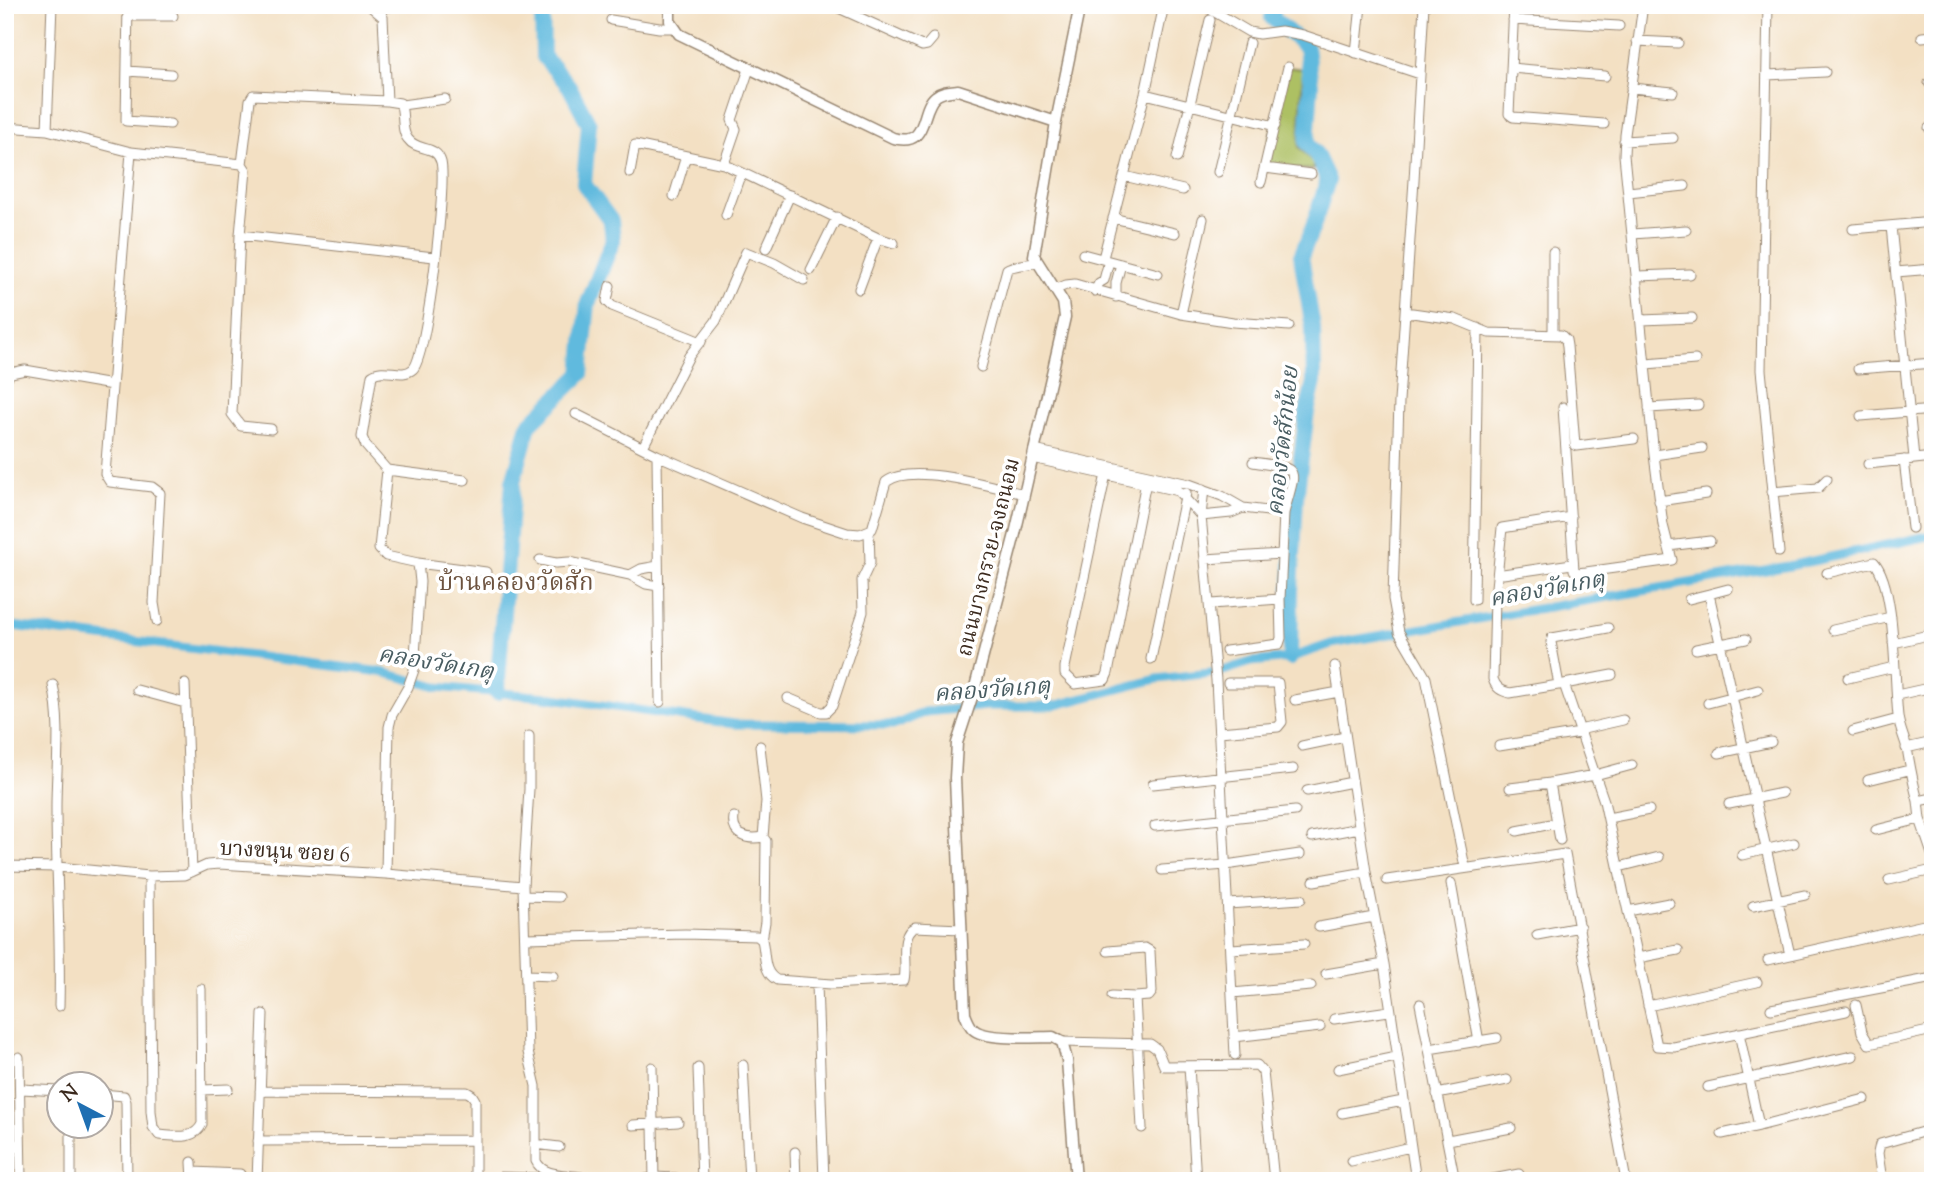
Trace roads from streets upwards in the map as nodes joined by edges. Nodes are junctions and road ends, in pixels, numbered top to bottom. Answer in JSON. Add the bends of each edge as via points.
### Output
{"nodes":[{"id":1,"x":52,"y":5,"type":"edge"},
{"id":2,"x":128,"y":5,"type":"edge"},
{"id":3,"x":369,"y":5,"type":"edge"},
{"id":4,"x":405,"y":5,"type":"edge"},
{"id":5,"x":670,"y":5,"type":"edge"},
{"id":6,"x":832,"y":5,"type":"edge"},
{"id":7,"x":1080,"y":5,"type":"edge"},
{"id":8,"x":1164,"y":5,"type":"edge"},
{"id":9,"x":1203,"y":5,"type":"edge"},
{"id":10,"x":1361,"y":5,"type":"edge"},
{"id":11,"x":1424,"y":5,"type":"edge"},
{"id":12,"x":1514,"y":5,"type":"edge"},
{"id":13,"x":1643,"y":5,"type":"edge"},
{"id":14,"x":1768,"y":5,"type":"edge"},
{"id":15,"x":379,"y":12,"type":"junction"},
{"id":16,"x":128,"y":16,"type":"junction"},
{"id":17,"x":173,"y":16,"type":"dead end"},
{"id":18,"x":611,"y":20,"type":"dead end"},
{"id":19,"x":1210,"y":20,"type":"dead end"},
{"id":20,"x":1513,"y":20,"type":"junction"},
{"id":21,"x":1619,"y":26,"type":"dead end"},
{"id":22,"x":674,"y":28,"type":"junction"},
{"id":23,"x":1933,"y":36,"type":"edge"},
{"id":24,"x":1922,"y":37,"type":"dead end"},
{"id":25,"x":933,"y":38,"type":"dead end"},
{"id":26,"x":1637,"y":41,"type":"junction"},
{"id":27,"x":1249,"y":43,"type":"dead end"},
{"id":28,"x":1678,"y":43,"type":"dead end"},
{"id":29,"x":1356,"y":53,"type":"junction"},
{"id":30,"x":1289,"y":67,"type":"dead end"},
{"id":31,"x":1511,"y":68,"type":"junction"},
{"id":32,"x":749,"y":69,"type":"junction"},
{"id":33,"x":127,"y":71,"type":"junction"},
{"id":34,"x":1825,"y":72,"type":"dead end"},
{"id":35,"x":171,"y":74,"type":"dead end"},
{"id":36,"x":1420,"y":74,"type":"junction"},
{"id":37,"x":1767,"y":75,"type":"junction"},
{"id":38,"x":1605,"y":76,"type":"dead end"},
{"id":39,"x":1631,"y":88,"type":"junction"},
{"id":40,"x":1673,"y":92,"type":"dead end"},
{"id":41,"x":1145,"y":94,"type":"junction"},
{"id":42,"x":445,"y":99,"type":"dead end"},
{"id":43,"x":387,"y":101,"type":"junction"},
{"id":44,"x":402,"y":105,"type":"junction"},
{"id":45,"x":1190,"y":105,"type":"junction"},
{"id":46,"x":1231,"y":116,"type":"junction"},
{"id":47,"x":1056,"y":122,"type":"junction"},
{"id":48,"x":170,"y":124,"type":"dead end"},
{"id":49,"x":1604,"y":124,"type":"dead end"},
{"id":50,"x":1275,"y":126,"type":"junction"},
{"id":51,"x":5,"y":127,"type":"edge"},
{"id":52,"x":47,"y":130,"type":"junction"},
{"id":53,"x":1672,"y":138,"type":"dead end"},
{"id":54,"x":1624,"y":141,"type":"junction"},
{"id":55,"x":131,"y":152,"type":"junction"},
{"id":56,"x":686,"y":156,"type":"junction"},
{"id":57,"x":1177,"y":158,"type":"dead end"},
{"id":58,"x":242,"y":164,"type":"junction"},
{"id":59,"x":724,"y":164,"type":"junction"},
{"id":60,"x":1265,"y":168,"type":"junction"},
{"id":61,"x":1218,"y":172,"type":"dead end"},
{"id":62,"x":630,"y":173,"type":"dead end"},
{"id":63,"x":741,"y":173,"type":"junction"},
{"id":64,"x":1311,"y":174,"type":"dead end"},
{"id":65,"x":1124,"y":176,"type":"junction"},
{"id":66,"x":1261,"y":182,"type":"dead end"},
{"id":67,"x":1685,"y":186,"type":"dead end"},
{"id":68,"x":1183,"y":190,"type":"dead end"},
{"id":69,"x":1628,"y":192,"type":"junction"},
{"id":70,"x":790,"y":195,"type":"junction"},
{"id":71,"x":674,"y":196,"type":"dead end"},
{"id":72,"x":726,"y":215,"type":"dead end"},
{"id":73,"x":837,"y":217,"type":"junction"},
{"id":74,"x":1113,"y":218,"type":"junction"},
{"id":75,"x":1203,"y":219,"type":"dead end"},
{"id":76,"x":1933,"y":222,"type":"edge"},
{"id":77,"x":1891,"y":226,"type":"junction"},
{"id":78,"x":1853,"y":229,"type":"dead end"},
{"id":79,"x":1686,"y":230,"type":"dead end"},
{"id":80,"x":1175,"y":233,"type":"dead end"},
{"id":81,"x":1633,"y":233,"type":"junction"},
{"id":82,"x":240,"y":235,"type":"junction"},
{"id":83,"x":878,"y":238,"type":"junction"},
{"id":84,"x":894,"y":243,"type":"dead end"},
{"id":85,"x":766,"y":248,"type":"dead end"},
{"id":86,"x":1553,"y":252,"type":"dead end"},
{"id":87,"x":1083,"y":254,"type":"dead end"},
{"id":88,"x":434,"y":257,"type":"junction"},
{"id":89,"x":1106,"y":260,"type":"junction"},
{"id":90,"x":1037,"y":262,"type":"junction"},
{"id":91,"x":1121,"y":264,"type":"junction"},
{"id":92,"x":1933,"y":269,"type":"edge"},
{"id":93,"x":811,"y":270,"type":"dead end"},
{"id":94,"x":1896,"y":272,"type":"junction"},
{"id":95,"x":1158,"y":274,"type":"dead end"},
{"id":96,"x":1690,"y":274,"type":"dead end"},
{"id":97,"x":1638,"y":276,"type":"junction"},
{"id":98,"x":804,"y":280,"type":"dead end"},
{"id":99,"x":1104,"y":280,"type":"junction"},
{"id":100,"x":1116,"y":283,"type":"junction"},
{"id":101,"x":610,"y":286,"type":"dead end"},
{"id":102,"x":859,"y":289,"type":"dead end"},
{"id":103,"x":1056,"y":289,"type":"junction"},
{"id":104,"x":1095,"y":291,"type":"junction"},
{"id":105,"x":1116,"y":297,"type":"junction"},
{"id":106,"x":1405,"y":312,"type":"junction"},
{"id":107,"x":1181,"y":314,"type":"junction"},
{"id":108,"x":1692,"y":318,"type":"dead end"},
{"id":109,"x":1642,"y":320,"type":"junction"},
{"id":110,"x":1289,"y":326,"type":"dead end"},
{"id":111,"x":1478,"y":328,"type":"junction"},
{"id":112,"x":1553,"y":334,"type":"junction"},
{"id":113,"x":701,"y":342,"type":"junction"},
{"id":114,"x":1695,"y":360,"type":"dead end"},
{"id":115,"x":1933,"y":363,"type":"edge"},
{"id":116,"x":1646,"y":364,"type":"junction"},
{"id":117,"x":1905,"y":365,"type":"junction"},
{"id":118,"x":982,"y":367,"type":"dead end"},
{"id":119,"x":1858,"y":369,"type":"dead end"},
{"id":120,"x":5,"y":380,"type":"edge"},
{"id":121,"x":112,"y":385,"type":"junction"},
{"id":122,"x":1698,"y":404,"type":"dead end"},
{"id":123,"x":1563,"y":407,"type":"dead end"},
{"id":124,"x":1649,"y":408,"type":"junction"},
{"id":125,"x":1933,"y":410,"type":"edge"},
{"id":126,"x":1909,"y":412,"type":"junction"},
{"id":127,"x":576,"y":414,"type":"dead end"},
{"id":128,"x":1861,"y":416,"type":"dead end"},
{"id":129,"x":271,"y":429,"type":"dead end"},
{"id":130,"x":1634,"y":439,"type":"dead end"},
{"id":131,"x":643,"y":447,"type":"junction"},
{"id":132,"x":1702,"y":447,"type":"dead end"},
{"id":133,"x":1033,"y":454,"type":"junction"},
{"id":134,"x":657,"y":455,"type":"junction"},
{"id":135,"x":1654,"y":455,"type":"junction"},
{"id":136,"x":1933,"y":457,"type":"edge"},
{"id":137,"x":1914,"y":458,"type":"junction"},
{"id":138,"x":1904,"y":460,"type":"junction"},
{"id":139,"x":1253,"y":462,"type":"dead end"},
{"id":140,"x":1868,"y":464,"type":"dead end"},
{"id":141,"x":387,"y":470,"type":"junction"},
{"id":142,"x":1101,"y":470,"type":"junction"},
{"id":143,"x":1142,"y":479,"type":"junction"},
{"id":144,"x":1827,"y":479,"type":"dead end"},
{"id":145,"x":465,"y":480,"type":"dead end"},
{"id":146,"x":1189,"y":484,"type":"junction"},
{"id":147,"x":1204,"y":489,"type":"junction"},
{"id":148,"x":1772,"y":492,"type":"junction"},
{"id":149,"x":1024,"y":494,"type":"junction"},
{"id":150,"x":1706,"y":494,"type":"dead end"},
{"id":151,"x":1185,"y":496,"type":"junction"},
{"id":152,"x":1660,"y":500,"type":"junction"},
{"id":153,"x":1244,"y":508,"type":"junction"},
{"id":154,"x":1284,"y":513,"type":"junction"},
{"id":155,"x":1201,"y":516,"type":"junction"},
{"id":156,"x":1571,"y":517,"type":"junction"},
{"id":157,"x":1912,"y":528,"type":"dead end"},
{"id":158,"x":869,"y":531,"type":"junction"},
{"id":159,"x":1710,"y":541,"type":"dead end"},
{"id":160,"x":1668,"y":546,"type":"junction"},
{"id":161,"x":1779,"y":552,"type":"dead end"},
{"id":162,"x":1282,"y":554,"type":"junction"},
{"id":163,"x":1206,"y":559,"type":"junction"},
{"id":164,"x":540,"y":560,"type":"dead end"},
{"id":165,"x":418,"y":563,"type":"junction"},
{"id":166,"x":1572,"y":564,"type":"junction"},
{"id":167,"x":658,"y":566,"type":"junction"},
{"id":168,"x":486,"y":572,"type":"dead end"},
{"id":169,"x":1827,"y":573,"type":"dead end"},
{"id":170,"x":1503,"y":574,"type":"dead end"},
{"id":171,"x":630,"y":575,"type":"junction"},
{"id":172,"x":659,"y":586,"type":"junction"},
{"id":173,"x":1728,"y":589,"type":"dead end"},
{"id":174,"x":1709,"y":594,"type":"junction"},
{"id":175,"x":1280,"y":599,"type":"junction"},
{"id":176,"x":1689,"y":599,"type":"dead end"},
{"id":177,"x":1474,"y":600,"type":"dead end"},
{"id":178,"x":1211,"y":604,"type":"junction"},
{"id":179,"x":1891,"y":617,"type":"junction"},
{"id":180,"x":157,"y":621,"type":"dead end"},
{"id":181,"x":1608,"y":628,"type":"dead end"},
{"id":182,"x":1833,"y":630,"type":"dead end"},
{"id":183,"x":1933,"y":634,"type":"edge"},
{"id":184,"x":1746,"y":639,"type":"dead end"},
{"id":185,"x":1893,"y":643,"type":"junction"},
{"id":186,"x":1721,"y":645,"type":"junction"},
{"id":187,"x":1696,"y":649,"type":"dead end"},
{"id":188,"x":1226,"y":651,"type":"dead end"},
{"id":189,"x":1151,"y":659,"type":"dead end"},
{"id":190,"x":1335,"y":666,"type":"dead end"},
{"id":191,"x":1894,"y":667,"type":"junction"},
{"id":192,"x":1612,"y":675,"type":"dead end"},
{"id":193,"x":1848,"y":678,"type":"dead end"},
{"id":194,"x":1228,"y":683,"type":"dead end"},
{"id":195,"x":184,"y":684,"type":"dead end"},
{"id":196,"x":53,"y":685,"type":"dead end"},
{"id":197,"x":1562,"y":685,"type":"junction"},
{"id":198,"x":1933,"y":687,"type":"edge"},
{"id":199,"x":137,"y":690,"type":"dead end"},
{"id":200,"x":1758,"y":690,"type":"dead end"},
{"id":201,"x":1339,"y":692,"type":"junction"},
{"id":202,"x":1897,"y":695,"type":"junction"},
{"id":203,"x":788,"y":698,"type":"dead end"},
{"id":204,"x":1732,"y":698,"type":"junction"},
{"id":205,"x":1295,"y":700,"type":"dead end"},
{"id":206,"x":660,"y":702,"type":"dead end"},
{"id":207,"x":184,"y":703,"type":"junction"},
{"id":208,"x":1708,"y":703,"type":"dead end"},
{"id":209,"x":1898,"y":719,"type":"junction"},
{"id":210,"x":1623,"y":720,"type":"dead end"},
{"id":211,"x":1580,"y":731,"type":"junction"},
{"id":212,"x":1853,"y":731,"type":"dead end"},
{"id":213,"x":1219,"y":732,"type":"junction"},
{"id":214,"x":529,"y":736,"type":"dead end"},
{"id":215,"x":1345,"y":737,"type":"junction"},
{"id":216,"x":1771,"y":742,"type":"dead end"},
{"id":217,"x":1933,"y":742,"type":"edge"},
{"id":218,"x":1302,"y":746,"type":"dead end"},
{"id":219,"x":1499,"y":746,"type":"dead end"},
{"id":220,"x":760,"y":747,"type":"dead end"},
{"id":221,"x":1744,"y":748,"type":"junction"},
{"id":222,"x":1906,"y":748,"type":"junction"},
{"id":223,"x":1719,"y":753,"type":"dead end"},
{"id":224,"x":1632,"y":765,"type":"dead end"},
{"id":225,"x":1293,"y":769,"type":"dead end"},
{"id":226,"x":1909,"y":771,"type":"junction"},
{"id":227,"x":1595,"y":775,"type":"junction"},
{"id":228,"x":1222,"y":776,"type":"junction"},
{"id":229,"x":1868,"y":780,"type":"dead end"},
{"id":230,"x":1352,"y":782,"type":"junction"},
{"id":231,"x":1550,"y":783,"type":"junction"},
{"id":232,"x":1153,"y":784,"type":"dead end"},
{"id":233,"x":1510,"y":788,"type":"dead end"},
{"id":234,"x":1307,"y":791,"type":"dead end"},
{"id":235,"x":1782,"y":793,"type":"dead end"},
{"id":236,"x":1933,"y":797,"type":"edge"},
{"id":237,"x":1755,"y":799,"type":"junction"},
{"id":238,"x":1918,"y":801,"type":"junction"},
{"id":239,"x":1730,"y":804,"type":"dead end"},
{"id":240,"x":1649,"y":810,"type":"dead end"},
{"id":241,"x":1295,"y":811,"type":"dead end"},
{"id":242,"x":734,"y":817,"type":"dead end"},
{"id":243,"x":1224,"y":817,"type":"junction"},
{"id":244,"x":1608,"y":818,"type":"junction"},
{"id":245,"x":1920,"y":820,"type":"junction"},
{"id":246,"x":1556,"y":823,"type":"junction"},
{"id":247,"x":1155,"y":826,"type":"dead end"},
{"id":248,"x":1359,"y":828,"type":"junction"},
{"id":249,"x":1876,"y":830,"type":"dead end"},
{"id":250,"x":1517,"y":831,"type":"dead end"},
{"id":251,"x":763,"y":837,"type":"junction"},
{"id":252,"x":1312,"y":837,"type":"dead end"},
{"id":253,"x":1560,"y":840,"type":"dead end"},
{"id":254,"x":1794,"y":843,"type":"dead end"},
{"id":255,"x":1766,"y":850,"type":"junction"},
{"id":256,"x":1932,"y":852,"type":"edge"},
{"id":257,"x":1300,"y":854,"type":"dead end"},
{"id":258,"x":1742,"y":855,"type":"dead end"},
{"id":259,"x":1659,"y":857,"type":"dead end"},
{"id":260,"x":1226,"y":865,"type":"junction"},
{"id":261,"x":5,"y":866,"type":"edge"},
{"id":262,"x":57,"y":867,"type":"junction"},
{"id":263,"x":1465,"y":867,"type":"junction"},
{"id":264,"x":1619,"y":867,"type":"junction"},
{"id":265,"x":1162,"y":870,"type":"dead end"},
{"id":266,"x":1933,"y":870,"type":"edge"},
{"id":267,"x":192,"y":872,"type":"junction"},
{"id":268,"x":1366,"y":872,"type":"junction"},
{"id":269,"x":386,"y":874,"type":"junction"},
{"id":270,"x":149,"y":876,"type":"junction"},
{"id":271,"x":1387,"y":880,"type":"dead end"},
{"id":272,"x":1889,"y":880,"type":"dead end"},
{"id":273,"x":1314,"y":881,"type":"dead end"},
{"id":274,"x":1451,"y":883,"type":"dead end"},
{"id":275,"x":524,"y":891,"type":"junction"},
{"id":276,"x":1805,"y":895,"type":"dead end"},
{"id":277,"x":558,"y":897,"type":"dead end"},
{"id":278,"x":1301,"y":899,"type":"dead end"},
{"id":279,"x":1777,"y":900,"type":"junction"},
{"id":280,"x":1669,"y":903,"type":"dead end"},
{"id":281,"x":1228,"y":904,"type":"junction"},
{"id":282,"x":1753,"y":906,"type":"dead end"},
{"id":283,"x":1629,"y":911,"type":"junction"},
{"id":284,"x":1374,"y":916,"type":"junction"},
{"id":285,"x":1933,"y":926,"type":"edge"},
{"id":286,"x":1319,"y":927,"type":"dead end"},
{"id":287,"x":1580,"y":927,"type":"junction"},
{"id":288,"x":961,"y":929,"type":"junction"},
{"id":289,"x":1537,"y":935,"type":"dead end"},
{"id":290,"x":526,"y":938,"type":"junction"},
{"id":291,"x":762,"y":940,"type":"junction"},
{"id":292,"x":1304,"y":944,"type":"dead end"},
{"id":293,"x":1231,"y":949,"type":"junction"},
{"id":294,"x":1678,"y":950,"type":"dead end"},
{"id":295,"x":1108,"y":951,"type":"dead end"},
{"id":296,"x":1790,"y":955,"type":"junction"},
{"id":297,"x":1638,"y":958,"type":"junction"},
{"id":298,"x":1768,"y":960,"type":"dead end"},
{"id":299,"x":1384,"y":964,"type":"junction"},
{"id":300,"x":1326,"y":974,"type":"dead end"},
{"id":301,"x":526,"y":975,"type":"junction"},
{"id":302,"x":553,"y":976,"type":"dead end"},
{"id":303,"x":1933,"y":978,"type":"edge"},
{"id":304,"x":1757,"y":982,"type":"dead end"},
{"id":305,"x":817,"y":984,"type":"junction"},
{"id":306,"x":1311,"y":986,"type":"dead end"},
{"id":307,"x":201,"y":989,"type":"dead end"},
{"id":308,"x":1232,"y":993,"type":"junction"},
{"id":309,"x":1112,"y":996,"type":"dead end"},
{"id":310,"x":1135,"y":997,"type":"junction"},
{"id":311,"x":1420,"y":1004,"type":"dead end"},
{"id":312,"x":1856,"y":1005,"type":"dead end"},
{"id":313,"x":60,"y":1006,"type":"dead end"},
{"id":314,"x":1648,"y":1006,"type":"junction"},
{"id":315,"x":1771,"y":1009,"type":"dead end"},
{"id":316,"x":1389,"y":1011,"type":"junction"},
{"id":317,"x":1846,"y":1012,"type":"dead end"},
{"id":318,"x":263,"y":1014,"type":"dead end"},
{"id":319,"x":1334,"y":1019,"type":"dead end"},
{"id":320,"x":1320,"y":1027,"type":"dead end"},
{"id":321,"x":1933,"y":1030,"type":"edge"},
{"id":322,"x":1739,"y":1033,"type":"junction"},
{"id":323,"x":1234,"y":1037,"type":"junction"},
{"id":324,"x":1497,"y":1038,"type":"dead end"},
{"id":325,"x":1062,"y":1042,"type":"junction"},
{"id":326,"x":1479,"y":1042,"type":"junction"},
{"id":327,"x":1137,"y":1044,"type":"junction"},
{"id":328,"x":1429,"y":1049,"type":"junction"},
{"id":329,"x":1235,"y":1055,"type":"dead end"},
{"id":330,"x":1853,"y":1056,"type":"dead end"},
{"id":331,"x":19,"y":1057,"type":"dead end"},
{"id":332,"x":1396,"y":1057,"type":"junction"},
{"id":333,"x":744,"y":1065,"type":"dead end"},
{"id":334,"x":1189,"y":1066,"type":"junction"},
{"id":335,"x":652,"y":1067,"type":"dead end"},
{"id":336,"x":698,"y":1068,"type":"dead end"},
{"id":337,"x":1338,"y":1069,"type":"dead end"},
{"id":338,"x":1749,"y":1077,"type":"junction"},
{"id":339,"x":1507,"y":1080,"type":"dead end"},
{"id":340,"x":1708,"y":1087,"type":"dead end"},
{"id":341,"x":21,"y":1089,"type":"junction"},
{"id":342,"x":46,"y":1090,"type":"edge"},
{"id":343,"x":202,"y":1090,"type":"junction"},
{"id":344,"x":228,"y":1090,"type":"dead end"},
{"id":345,"x":260,"y":1091,"type":"junction"},
{"id":346,"x":1437,"y":1094,"type":"junction"},
{"id":347,"x":116,"y":1095,"type":"edge"},
{"id":348,"x":1866,"y":1099,"type":"dead end"},
{"id":349,"x":1403,"y":1101,"type":"junction"},
{"id":350,"x":1342,"y":1113,"type":"dead end"},
{"id":351,"x":653,"y":1122,"type":"junction"},
{"id":352,"x":678,"y":1122,"type":"dead end"},
{"id":353,"x":633,"y":1125,"type":"dead end"},
{"id":354,"x":1759,"y":1126,"type":"junction"},
{"id":355,"x":1142,"y":1128,"type":"dead end"},
{"id":356,"x":1511,"y":1128,"type":"dead end"},
{"id":357,"x":1933,"y":1129,"type":"edge"},
{"id":358,"x":1722,"y":1133,"type":"dead end"},
{"id":359,"x":71,"y":1140,"type":"edge"},
{"id":360,"x":475,"y":1140,"type":"junction"},
{"id":361,"x":1448,"y":1140,"type":"junction"},
{"id":362,"x":258,"y":1141,"type":"junction"},
{"id":363,"x":535,"y":1144,"type":"junction"},
{"id":364,"x":559,"y":1147,"type":"dead end"},
{"id":365,"x":1410,"y":1147,"type":"junction"},
{"id":366,"x":794,"y":1152,"type":"dead end"},
{"id":367,"x":1351,"y":1161,"type":"dead end"},
{"id":368,"x":193,"y":1171,"type":"edge"},
{"id":369,"x":1519,"y":1174,"type":"dead end"},
{"id":370,"x":500,"y":1177,"type":"dead end"},
{"id":371,"x":676,"y":1178,"type":"dead end"},
{"id":372,"x":654,"y":1179,"type":"edge"},
{"id":373,"x":21,"y":1181,"type":"edge"},
{"id":374,"x":71,"y":1181,"type":"edge"},
{"id":375,"x":127,"y":1181,"type":"edge"},
{"id":376,"x":243,"y":1181,"type":"edge"},
{"id":377,"x":257,"y":1181,"type":"edge"},
{"id":378,"x":475,"y":1181,"type":"edge"},
{"id":379,"x":545,"y":1181,"type":"edge"},
{"id":380,"x":581,"y":1181,"type":"edge"},
{"id":381,"x":638,"y":1181,"type":"edge"},
{"id":382,"x":702,"y":1181,"type":"edge"},
{"id":383,"x":749,"y":1181,"type":"edge"},
{"id":384,"x":796,"y":1181,"type":"edge"},
{"id":385,"x":824,"y":1181,"type":"edge"},
{"id":386,"x":1076,"y":1181,"type":"edge"},
{"id":387,"x":1196,"y":1181,"type":"edge"},
{"id":388,"x":1274,"y":1181,"type":"edge"},
{"id":389,"x":1416,"y":1181,"type":"edge"},
{"id":390,"x":1455,"y":1181,"type":"edge"},
{"id":391,"x":1483,"y":1181,"type":"edge"},
{"id":392,"x":1626,"y":1181,"type":"edge"},
{"id":393,"x":1882,"y":1181,"type":"edge"}],
"edges":[{"from":1,"to":52,"type":"street"},
{"from":2,"to":16,"type":"street"},
{"from":3,"to":15,"type":"street"},
{"from":4,"to":15,"type":"street"},
{"from":5,"to":22,"type":"street"},
{"from":6,"to":25,"type":"street","via":[[922,46]]},
{"from":7,"to":47,"type":"street"},
{"from":8,"to":41,"type":"street"},
{"from":9,"to":29,"type":"street","via":[[1249,32],[1303,35]]},
{"from":10,"to":29,"type":"street"},
{"from":11,"to":36,"type":"street"},
{"from":12,"to":20,"type":"street"},
{"from":13,"to":26,"type":"street"},
{"from":14,"to":37,"type":"street"},
{"from":15,"to":43,"type":"street","via":[[384,23]]},
{"from":16,"to":17,"type":"street"},
{"from":16,"to":33,"type":"street"},
{"from":18,"to":22,"type":"street"},
{"from":19,"to":45,"type":"street"},
{"from":20,"to":21,"type":"street"},
{"from":20,"to":31,"type":"street"},
{"from":22,"to":32,"type":"street"},
{"from":23,"to":24,"type":"street"},
{"from":26,"to":28,"type":"street"},
{"from":26,"to":39,"type":"street"},
{"from":27,"to":46,"type":"street"},
{"from":29,"to":36,"type":"street"},
{"from":30,"to":50,"type":"street"},
{"from":31,"to":38,"type":"street"},
{"from":31,"to":49,"type":"street","via":[[1508,112],[1513,117]]},
{"from":32,"to":47,"type":"street","via":[[900,140],[922,129],[932,100],[947,91],[958,90]]},
{"from":32,"to":59,"type":"street"},
{"from":33,"to":35,"type":"street"},
{"from":33,"to":48,"type":"street","via":[[126,121]]},
{"from":34,"to":37,"type":"street"},
{"from":36,"to":106,"type":"street"},
{"from":37,"to":148,"type":"street","via":[[1761,370]]},
{"from":39,"to":40,"type":"street"},
{"from":39,"to":54,"type":"street"},
{"from":41,"to":45,"type":"street"},
{"from":41,"to":65,"type":"street"},
{"from":42,"to":44,"type":"street"},
{"from":43,"to":44,"type":"street"},
{"from":43,"to":58,"type":"street","via":[[253,95]]},
{"from":44,"to":88,"type":"street","via":[[406,137],[440,158],[443,195]]},
{"from":45,"to":46,"type":"street"},
{"from":45,"to":57,"type":"street"},
{"from":46,"to":50,"type":"street"},
{"from":46,"to":61,"type":"street"},
{"from":47,"to":90,"type":"street","via":[[1035,247]]},
{"from":50,"to":60,"type":"street"},
{"from":51,"to":52,"type":"street"},
{"from":52,"to":55,"type":"street"},
{"from":53,"to":54,"type":"street"},
{"from":54,"to":69,"type":"street"},
{"from":55,"to":58,"type":"street"},
{"from":55,"to":121,"type":"street"},
{"from":56,"to":59,"type":"street"},
{"from":56,"to":62,"type":"street","via":[[635,145]]},
{"from":56,"to":71,"type":"street"},
{"from":58,"to":82,"type":"street","via":[[246,170]]},
{"from":59,"to":63,"type":"street"},
{"from":60,"to":64,"type":"street"},
{"from":60,"to":66,"type":"street"},
{"from":63,"to":70,"type":"street"},
{"from":63,"to":72,"type":"street"},
{"from":65,"to":68,"type":"street"},
{"from":65,"to":74,"type":"street"},
{"from":67,"to":69,"type":"street"},
{"from":69,"to":81,"type":"street"},
{"from":70,"to":73,"type":"street"},
{"from":70,"to":85,"type":"street"},
{"from":73,"to":83,"type":"street"},
{"from":73,"to":93,"type":"street"},
{"from":74,"to":80,"type":"street"},
{"from":74,"to":89,"type":"street"},
{"from":75,"to":107,"type":"street"},
{"from":76,"to":77,"type":"street"},
{"from":77,"to":78,"type":"street"},
{"from":77,"to":94,"type":"street"},
{"from":79,"to":81,"type":"street"},
{"from":81,"to":97,"type":"street"},
{"from":82,"to":88,"type":"street"},
{"from":82,"to":129,"type":"street","via":[[232,414],[241,426]]},
{"from":83,"to":84,"type":"street"},
{"from":83,"to":102,"type":"street"},
{"from":86,"to":112,"type":"street"},
{"from":87,"to":89,"type":"street"},
{"from":88,"to":141,"type":"street","via":[[415,366],[405,373],[376,372],[370,378],[362,437]]},
{"from":89,"to":91,"type":"street"},
{"from":89,"to":99,"type":"street"},
{"from":90,"to":103,"type":"street","name":"ถนนบางกรวย-จงถนอม"},
{"from":90,"to":118,"type":"street","via":[[1007,269]]},
{"from":91,"to":95,"type":"street"},
{"from":91,"to":100,"type":"street"},
{"from":92,"to":94,"type":"street"},
{"from":94,"to":117,"type":"street"},
{"from":96,"to":97,"type":"street"},
{"from":97,"to":109,"type":"street"},
{"from":98,"to":113,"type":"street","via":[[746,252],[716,321]]},
{"from":99,"to":100,"type":"street"},
{"from":99,"to":104,"type":"street"},
{"from":100,"to":105,"type":"street"},
{"from":101,"to":113,"type":"street","via":[[607,301],[612,306]]},
{"from":103,"to":104,"type":"street","via":[[1070,284]]},
{"from":103,"to":133,"type":"street","name":"ถนนบางกรวย-จงถนอม","via":[[1065,317]]},
{"from":104,"to":105,"type":"street"},
{"from":105,"to":107,"type":"street"},
{"from":106,"to":111,"type":"street","via":[[1455,318]]},
{"from":106,"to":263,"type":"street","via":[[1396,461],[1395,621],[1426,678]]},
{"from":107,"to":110,"type":"street"},
{"from":108,"to":109,"type":"street"},
{"from":109,"to":116,"type":"street"},
{"from":111,"to":112,"type":"street","via":[[1489,333]]},
{"from":111,"to":177,"type":"street"},
{"from":112,"to":130,"type":"street","via":[[1566,340],[1575,445]]},
{"from":113,"to":131,"type":"street","via":[[689,356]]},
{"from":114,"to":116,"type":"street"},
{"from":115,"to":117,"type":"street"},
{"from":116,"to":124,"type":"street"},
{"from":117,"to":119,"type":"street"},
{"from":117,"to":126,"type":"street"},
{"from":120,"to":121,"type":"street","via":[[16,370],[24,370]]},
{"from":121,"to":180,"type":"street","via":[[106,479],[157,489],[162,497],[154,603]]},
{"from":122,"to":124,"type":"street"},
{"from":123,"to":156,"type":"street"},
{"from":124,"to":135,"type":"street"},
{"from":125,"to":126,"type":"street"},
{"from":126,"to":128,"type":"street"},
{"from":126,"to":137,"type":"street"},
{"from":127,"to":131,"type":"street"},
{"from":131,"to":134,"type":"street"},
{"from":132,"to":135,"type":"street"},
{"from":133,"to":142,"type":"street"},
{"from":133,"to":149,"type":"street","name":"ถนนบางกรวย-จงถนอม"},
{"from":134,"to":158,"type":"street","via":[[802,518],[848,533]]},
{"from":134,"to":167,"type":"street"},
{"from":135,"to":152,"type":"street"},
{"from":136,"to":137,"type":"street"},
{"from":137,"to":138,"type":"street"},
{"from":138,"to":140,"type":"street"},
{"from":138,"to":157,"type":"street"},
{"from":139,"to":154,"type":"street","via":[[1291,470],[1294,476]]},
{"from":141,"to":145,"type":"street"},
{"from":141,"to":165,"type":"street","via":[[379,549],[386,556]]},
{"from":142,"to":143,"type":"street"},
{"from":142,"to":143,"type":"street","via":[[1065,667],[1065,674],[1075,684],[1105,680],[1108,673]]},
{"from":143,"to":146,"type":"street"},
{"from":143,"to":151,"type":"street"},
{"from":144,"to":148,"type":"street","via":[[1818,488]]},
{"from":146,"to":147,"type":"street"},
{"from":146,"to":151,"type":"street"},
{"from":147,"to":153,"type":"street"},
{"from":147,"to":155,"type":"street"},
{"from":148,"to":161,"type":"street"},
{"from":149,"to":158,"type":"street","via":[[962,479],[898,476],[887,482]]},
{"from":149,"to":288,"type":"street","name":"ถนนบางกรวย-จงถนอม","via":[[955,754]]},
{"from":150,"to":152,"type":"street"},
{"from":151,"to":155,"type":"street"},
{"from":151,"to":189,"type":"street"},
{"from":152,"to":160,"type":"street"},
{"from":153,"to":154,"type":"street"},
{"from":153,"to":155,"type":"street"},
{"from":154,"to":162,"type":"street"},
{"from":155,"to":163,"type":"street"},
{"from":156,"to":166,"type":"street"},
{"from":156,"to":197,"type":"street","via":[[1502,528],[1493,625],[1495,686],[1510,693]]},
{"from":158,"to":203,"type":"street","via":[[863,612],[832,706],[821,712]]},
{"from":159,"to":160,"type":"street"},
{"from":160,"to":166,"type":"street","via":[[1672,559],[1577,573]]},
{"from":162,"to":163,"type":"street"},
{"from":162,"to":175,"type":"street"},
{"from":163,"to":178,"type":"street"},
{"from":164,"to":171,"type":"street"},
{"from":165,"to":168,"type":"street"},
{"from":165,"to":269,"type":"street","via":[[414,670],[389,721]]},
{"from":166,"to":170,"type":"street"},
{"from":167,"to":171,"type":"street"},
{"from":167,"to":172,"type":"street"},
{"from":169,"to":179,"type":"street","via":[[1874,562],[1881,571]]},
{"from":171,"to":172,"type":"street"},
{"from":172,"to":206,"type":"street"},
{"from":173,"to":174,"type":"street"},
{"from":174,"to":176,"type":"street"},
{"from":174,"to":186,"type":"street"},
{"from":175,"to":178,"type":"street"},
{"from":175,"to":188,"type":"street","via":[[1279,645]]},
{"from":178,"to":213,"type":"street"},
{"from":179,"to":182,"type":"street"},
{"from":179,"to":185,"type":"street"},
{"from":181,"to":197,"type":"street","via":[[1552,638]]},
{"from":183,"to":185,"type":"street"},
{"from":184,"to":186,"type":"street"},
{"from":185,"to":191,"type":"street"},
{"from":186,"to":187,"type":"street"},
{"from":186,"to":204,"type":"street"},
{"from":190,"to":201,"type":"street"},
{"from":191,"to":193,"type":"street"},
{"from":191,"to":202,"type":"street"},
{"from":192,"to":197,"type":"street"},
{"from":194,"to":213,"type":"street","via":[[1278,683],[1282,722],[1278,727]]},
{"from":195,"to":207,"type":"street"},
{"from":196,"to":262,"type":"street","via":[[57,703]]},
{"from":197,"to":211,"type":"street"},
{"from":198,"to":202,"type":"street"},
{"from":199,"to":207,"type":"street"},
{"from":200,"to":204,"type":"street"},
{"from":201,"to":205,"type":"street"},
{"from":201,"to":215,"type":"street"},
{"from":202,"to":209,"type":"street"},
{"from":204,"to":208,"type":"street"},
{"from":204,"to":221,"type":"street"},
{"from":207,"to":267,"type":"street"},
{"from":209,"to":212,"type":"street"},
{"from":209,"to":222,"type":"street"},
{"from":210,"to":211,"type":"street"},
{"from":211,"to":219,"type":"street"},
{"from":211,"to":227,"type":"street"},
{"from":213,"to":228,"type":"street"},
{"from":214,"to":275,"type":"street"},
{"from":215,"to":218,"type":"street"},
{"from":215,"to":230,"type":"street"},
{"from":216,"to":221,"type":"street"},
{"from":217,"to":222,"type":"street"},
{"from":220,"to":251,"type":"street","via":[[766,801]]},
{"from":221,"to":223,"type":"street"},
{"from":221,"to":237,"type":"street"},
{"from":222,"to":226,"type":"street"},
{"from":224,"to":227,"type":"street"},
{"from":225,"to":228,"type":"street"},
{"from":226,"to":229,"type":"street"},
{"from":226,"to":238,"type":"street"},
{"from":227,"to":231,"type":"street"},
{"from":227,"to":244,"type":"street"},
{"from":228,"to":232,"type":"street"},
{"from":228,"to":243,"type":"street"},
{"from":230,"to":234,"type":"street"},
{"from":230,"to":248,"type":"street"},
{"from":231,"to":233,"type":"street"},
{"from":231,"to":246,"type":"street"},
{"from":235,"to":237,"type":"street"},
{"from":236,"to":238,"type":"street"},
{"from":237,"to":239,"type":"street"},
{"from":237,"to":255,"type":"street"},
{"from":238,"to":245,"type":"street"},
{"from":240,"to":244,"type":"street"},
{"from":241,"to":243,"type":"street"},
{"from":242,"to":251,"type":"street","via":[[739,834],[749,839]]},
{"from":243,"to":247,"type":"street"},
{"from":243,"to":260,"type":"street"},
{"from":244,"to":264,"type":"street"},
{"from":245,"to":249,"type":"street"},
{"from":245,"to":256,"type":"street"},
{"from":246,"to":250,"type":"street"},
{"from":246,"to":253,"type":"street"},
{"from":248,"to":252,"type":"street"},
{"from":248,"to":268,"type":"street"},
{"from":251,"to":291,"type":"street"},
{"from":254,"to":255,"type":"street"},
{"from":255,"to":258,"type":"street"},
{"from":255,"to":279,"type":"street"},
{"from":257,"to":260,"type":"street"},
{"from":259,"to":264,"type":"street"},
{"from":260,"to":265,"type":"street"},
{"from":260,"to":281,"type":"street"},
{"from":261,"to":262,"type":"street","name":"บางขนุน ซอย 6"},
{"from":262,"to":270,"type":"street","name":"บางขนุน ซอย 6"},
{"from":262,"to":313,"type":"street"},
{"from":263,"to":271,"type":"street"},
{"from":263,"to":287,"type":"street","via":[[1565,854]]},
{"from":264,"to":283,"type":"street"},
{"from":266,"to":272,"type":"street"},
{"from":267,"to":269,"type":"street","name":"บางขนุน ซอย 6","via":[[211,864]]},
{"from":267,"to":270,"type":"street","name":"บางขนุน ซอย 6"},
{"from":268,"to":273,"type":"street"},
{"from":268,"to":284,"type":"street"},
{"from":269,"to":275,"type":"street","name":"บางขนุน ซอย 6"},
{"from":270,"to":343,"type":"street","via":[[151,1111],[159,1135],[197,1132],[202,1125]]},
{"from":274,"to":326,"type":"street"},
{"from":275,"to":277,"type":"street","name":"บางขนุน ซอย 6"},
{"from":275,"to":290,"type":"street"},
{"from":276,"to":279,"type":"street"},
{"from":278,"to":281,"type":"street"},
{"from":279,"to":282,"type":"street"},
{"from":279,"to":296,"type":"street"},
{"from":280,"to":283,"type":"street"},
{"from":281,"to":293,"type":"street"},
{"from":283,"to":297,"type":"street"},
{"from":284,"to":286,"type":"street"},
{"from":284,"to":299,"type":"street"},
{"from":285,"to":296,"type":"street"},
{"from":287,"to":289,"type":"street"},
{"from":287,"to":392,"type":"street"},
{"from":288,"to":305,"type":"street","via":[[910,930],[904,980]]},
{"from":288,"to":325,"type":"street","name":"ถนนบางกรวย-จงถนอม","via":[[965,1014],[973,1030],[990,1036],[1053,1037]]},
{"from":290,"to":291,"type":"street","via":[[685,934],[757,936]]},
{"from":290,"to":301,"type":"street"},
{"from":291,"to":305,"type":"street","via":[[771,978]]},
{"from":292,"to":293,"type":"street"},
{"from":293,"to":308,"type":"street"},
{"from":294,"to":297,"type":"street"},
{"from":295,"to":310,"type":"street","via":[[1150,951],[1152,992]]},
{"from":296,"to":298,"type":"street"},
{"from":297,"to":314,"type":"street"},
{"from":299,"to":300,"type":"street"},
{"from":299,"to":316,"type":"street"},
{"from":301,"to":302,"type":"street"},
{"from":301,"to":363,"type":"street","via":[[528,1052],[536,1086]]},
{"from":303,"to":315,"type":"street"},
{"from":304,"to":314,"type":"street"},
{"from":305,"to":385,"type":"street"},
{"from":306,"to":308,"type":"street"},
{"from":307,"to":343,"type":"street"},
{"from":308,"to":323,"type":"street"},
{"from":309,"to":310,"type":"street"},
{"from":310,"to":327,"type":"street"},
{"from":311,"to":328,"type":"street"},
{"from":312,"to":321,"type":"street","via":[[1869,1044]]},
{"from":314,"to":322,"type":"street","via":[[1657,1046],[1674,1047]]},
{"from":316,"to":319,"type":"street"},
{"from":316,"to":332,"type":"street"},
{"from":317,"to":322,"type":"street"},
{"from":318,"to":345,"type":"street"},
{"from":320,"to":323,"type":"street"},
{"from":322,"to":338,"type":"street"},
{"from":323,"to":329,"type":"street"},
{"from":324,"to":326,"type":"street"},
{"from":325,"to":327,"type":"street"},
{"from":325,"to":386,"type":"street"},
{"from":326,"to":328,"type":"street"},
{"from":327,"to":334,"type":"street","via":[[1153,1045],[1164,1066]]},
{"from":327,"to":355,"type":"street"},
{"from":328,"to":346,"type":"street"},
{"from":330,"to":338,"type":"street"},
{"from":331,"to":341,"type":"street"},
{"from":332,"to":337,"type":"street"},
{"from":332,"to":349,"type":"street"},
{"from":333,"to":383,"type":"street"},
{"from":334,"to":387,"type":"street"},
{"from":334,"to":388,"type":"street","via":[[1258,1065],[1263,1072]]},
{"from":335,"to":351,"type":"street"},
{"from":336,"to":382,"type":"street"},
{"from":338,"to":340,"type":"street"},
{"from":338,"to":354,"type":"street"},
{"from":339,"to":346,"type":"street"},
{"from":341,"to":342,"type":"street"},
{"from":341,"to":373,"type":"street"},
{"from":343,"to":344,"type":"street"},
{"from":345,"to":360,"type":"street","via":[[467,1092],[475,1100]]},
{"from":345,"to":362,"type":"street"},
{"from":346,"to":361,"type":"street"},
{"from":347,"to":375,"type":"street","via":[[124,1096],[126,1102]]},
{"from":348,"to":354,"type":"street"},
{"from":349,"to":350,"type":"street"},
{"from":349,"to":365,"type":"street"},
{"from":351,"to":352,"type":"street"},
{"from":351,"to":353,"type":"street"},
{"from":351,"to":372,"type":"street"},
{"from":354,"to":358,"type":"street"},
{"from":356,"to":361,"type":"street"},
{"from":357,"to":393,"type":"street","via":[[1880,1144]]},
{"from":359,"to":374,"type":"street"},
{"from":360,"to":362,"type":"street"},
{"from":360,"to":378,"type":"street"},
{"from":361,"to":390,"type":"street"},
{"from":362,"to":377,"type":"street"},
{"from":363,"to":364,"type":"street"},
{"from":363,"to":380,"type":"street","via":[[540,1168],[581,1177]]},
{"from":365,"to":367,"type":"street"},
{"from":365,"to":389,"type":"street"},
{"from":366,"to":384,"type":"street"},
{"from":368,"to":376,"type":"street","via":[[240,1174]]},
{"from":369,"to":391,"type":"street"},
{"from":370,"to":379,"type":"street"},
{"from":371,"to":372,"type":"street"},
{"from":372,"to":381,"type":"street"}]}
